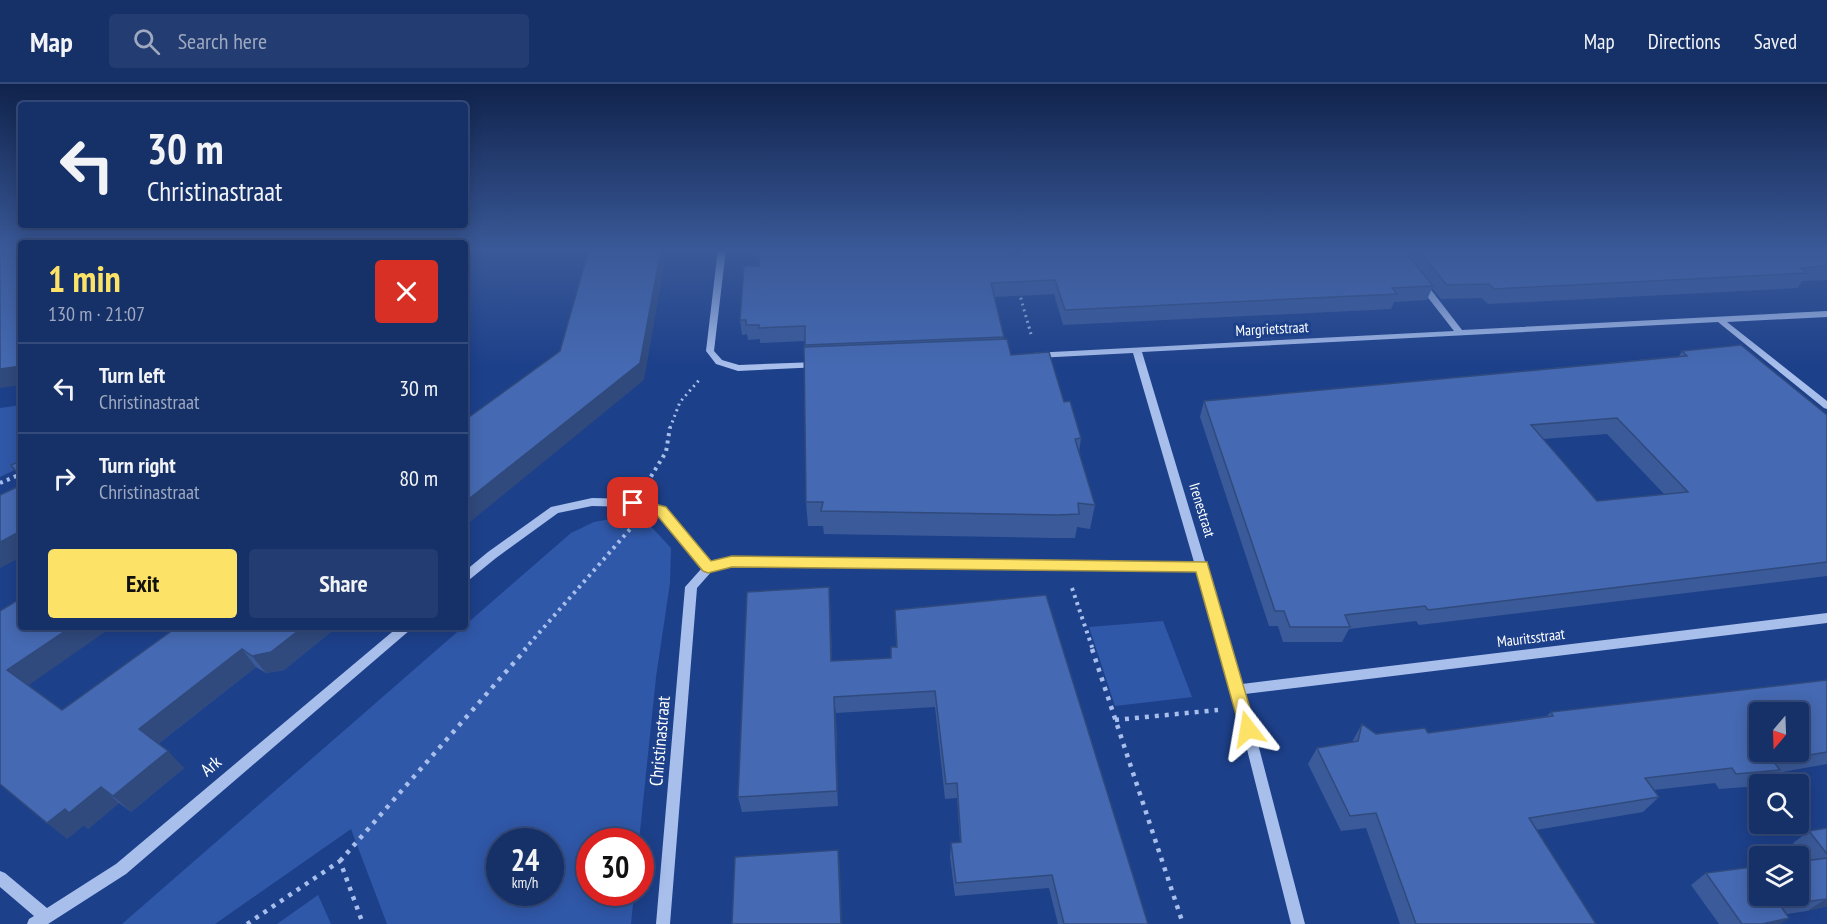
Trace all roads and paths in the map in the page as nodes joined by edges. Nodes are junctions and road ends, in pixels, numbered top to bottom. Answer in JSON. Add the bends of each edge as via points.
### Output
{"nodes":[{"id":1,"x":717,"y":288,"type":"edge"},
{"id":2,"x":1425,"y":288,"type":"edge"},
{"id":3,"x":1018,"y":289,"type":"edge"},
{"id":4,"x":1827,"y":314,"type":"edge"},
{"id":5,"x":1721,"y":321,"type":"junction"},
{"id":6,"x":1459,"y":332,"type":"junction"},
{"id":7,"x":1137,"y":351,"type":"junction"},
{"id":8,"x":1024,"y":355,"type":"edge"},
{"id":9,"x":1036,"y":355,"type":"junction"},
{"id":10,"x":719,"y":362,"type":"junction"},
{"id":11,"x":833,"y":364,"type":"edge"},
{"id":12,"x":1827,"y":406,"type":"edge"},
{"id":13,"x":18,"y":475,"type":"edge"},
{"id":14,"x":0,"y":483,"type":"edge"},
{"id":15,"x":633,"y":503,"type":"junction"},
{"id":16,"x":649,"y":507,"type":"junction"},
{"id":17,"x":1064,"y":565,"type":"junction"},
{"id":18,"x":1202,"y":566,"type":"junction"},
{"id":19,"x":708,"y":567,"type":"junction"},
{"id":20,"x":468,"y":575,"type":"edge"},
{"id":21,"x":1827,"y":618,"type":"edge"},
{"id":22,"x":402,"y":630,"type":"edge"},
{"id":23,"x":1238,"y":690,"type":"junction"},
{"id":24,"x":1242,"y":707,"type":"junction"},
{"id":25,"x":1115,"y":720,"type":"junction"},
{"id":26,"x":340,"y":861,"type":"junction"},
{"id":27,"x":0,"y":878,"type":"edge"},
{"id":28,"x":39,"y":920,"type":"edge"},
{"id":29,"x":247,"y":924,"type":"edge"},
{"id":30,"x":363,"y":924,"type":"edge"},
{"id":31,"x":663,"y":924,"type":"edge"},
{"id":32,"x":1183,"y":924,"type":"edge"},
{"id":33,"x":1298,"y":924,"type":"edge"}],
"edges":[{"from":1,"to":10,"type":"street","via":[[710,351]]},
{"from":2,"to":6,"type":"street"},
{"from":3,"to":9,"type":"path"},
{"from":4,"to":5,"type":"street","name":"Margrietstraat"},
{"from":5,"to":6,"type":"street","name":"Margrietstraat"},
{"from":5,"to":12,"type":"street"},
{"from":6,"to":7,"type":"street","name":"Margrietstraat"},
{"from":7,"to":9,"type":"street","name":"Margrietstraat"},
{"from":7,"to":18,"type":"street","name":"Irenestraat"},
{"from":8,"to":9,"type":"street","name":"Margrietstraat"},
{"from":10,"to":11,"type":"street","via":[[738,368]]},
{"from":10,"to":15,"type":"path","via":[[678,404],[669,445]]},
{"from":13,"to":14,"type":"path"},
{"from":15,"to":16,"type":"street"},
{"from":15,"to":20,"type":"street","via":[[592,502],[555,510]]},
{"from":16,"to":19,"type":"street","via":[[661,511]]},
{"from":16,"to":26,"type":"path"},
{"from":17,"to":18,"type":"street"},
{"from":17,"to":19,"type":"street","via":[[732,561]]},
{"from":17,"to":25,"type":"path"},
{"from":18,"to":23,"type":"street","name":"Irenestraat"},
{"from":19,"to":31,"type":"street","name":"Christinastraat","via":[[691,587]]},
{"from":21,"to":23,"type":"street","name":"Mauritsstraat"},
{"from":22,"to":28,"type":"street","name":"Ark","via":[[121,869]]},
{"from":23,"to":24,"type":"street","name":"Irenestraat"},
{"from":24,"to":25,"type":"path"},
{"from":24,"to":33,"type":"street","name":"Irenestraat"},
{"from":25,"to":32,"type":"path"},
{"from":26,"to":29,"type":"path"},
{"from":26,"to":30,"type":"path"},
{"from":27,"to":28,"type":"street"}]}
